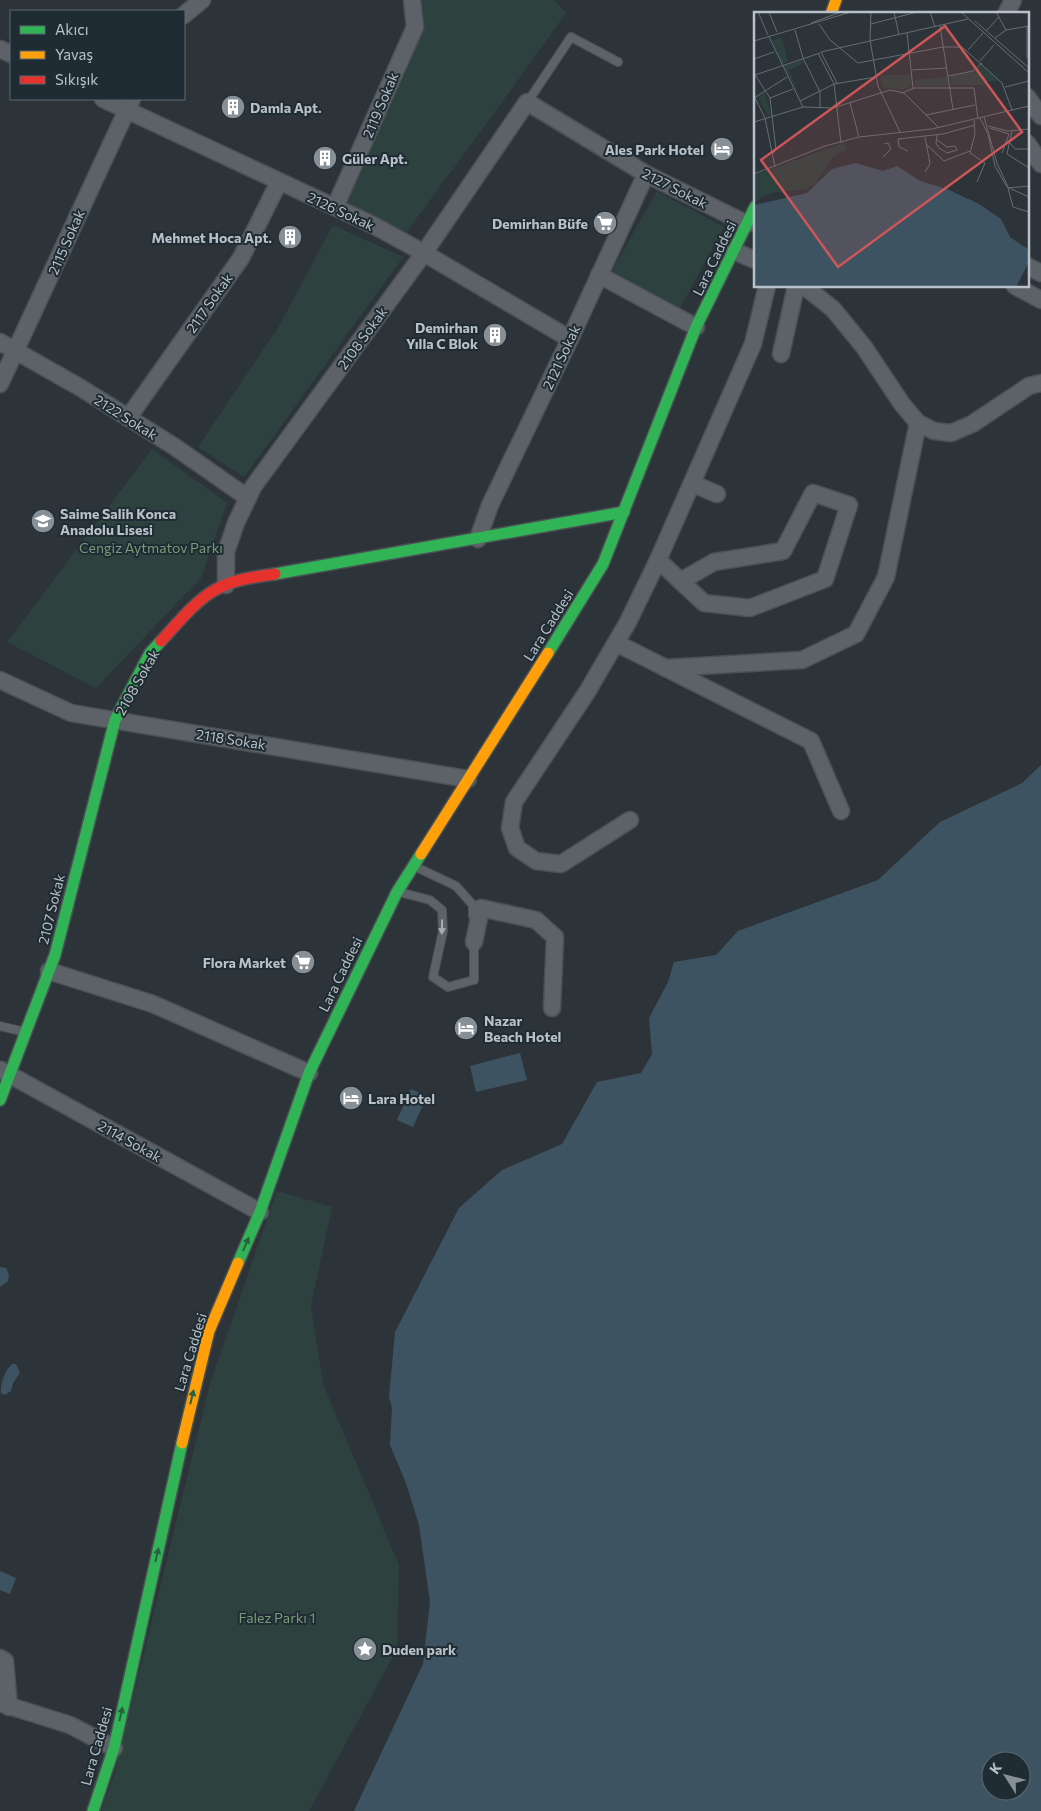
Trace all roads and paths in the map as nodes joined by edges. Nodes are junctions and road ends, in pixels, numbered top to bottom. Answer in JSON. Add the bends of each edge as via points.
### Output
{"nodes":[{"id":1,"x":202,"y":0,"type":"edge"},
{"id":2,"x":412,"y":0,"type":"edge"},
{"id":3,"x":836,"y":0,"type":"edge"},
{"id":4,"x":1013,"y":0,"type":"edge"},
{"id":5,"x":831,"y":12,"type":"edge"},
{"id":6,"x":1007,"y":12,"type":"edge"},
{"id":7,"x":185,"y":13,"type":"edge"},
{"id":8,"x":618,"y":62,"type":"dead end"},
{"id":9,"x":1028,"y":98,"type":"edge"},
{"id":10,"x":108,"y":100,"type":"edge"},
{"id":11,"x":526,"y":103,"type":"junction"},
{"id":12,"x":129,"y":104,"type":"edge"},
{"id":13,"x":1041,"y":116,"type":"edge"},
{"id":14,"x":1028,"y":144,"type":"edge"},
{"id":15,"x":1041,"y":164,"type":"edge"},
{"id":16,"x":646,"y":174,"type":"junction"},
{"id":17,"x":279,"y":182,"type":"junction"},
{"id":18,"x":335,"y":208,"type":"junction"},
{"id":19,"x":754,"y":209,"type":"edge"},
{"id":20,"x":747,"y":224,"type":"junction"},
{"id":21,"x":734,"y":250,"type":"junction"},
{"id":22,"x":424,"y":253,"type":"junction"},
{"id":23,"x":754,"y":260,"type":"edge"},
{"id":24,"x":1028,"y":266,"type":"edge"},
{"id":25,"x":1041,"y":273,"type":"edge"},
{"id":26,"x":599,"y":275,"type":"junction"},
{"id":27,"x":767,"y":288,"type":"edge"},
{"id":28,"x":796,"y":288,"type":"edge"},
{"id":29,"x":807,"y":288,"type":"edge"},
{"id":30,"x":1019,"y":288,"type":"edge"},
{"id":31,"x":1041,"y":300,"type":"edge"},
{"id":32,"x":696,"y":327,"type":"junction"},
{"id":33,"x":570,"y":339,"type":"junction"},
{"id":34,"x":0,"y":342,"type":"edge"},
{"id":35,"x":16,"y":351,"type":"junction"},
{"id":36,"x":781,"y":354,"type":"dead end"},
{"id":37,"x":1041,"y":383,"type":"edge"},
{"id":38,"x":0,"y":384,"type":"edge"},
{"id":39,"x":128,"y":418,"type":"junction"},
{"id":40,"x":918,"y":423,"type":"junction"},
{"id":41,"x":693,"y":484,"type":"junction"},
{"id":42,"x":716,"y":494,"type":"dead end"},
{"id":43,"x":248,"y":498,"type":"junction"},
{"id":44,"x":624,"y":512,"type":"junction"},
{"id":45,"x":478,"y":539,"type":"junction"},
{"id":46,"x":658,"y":560,"type":"junction"},
{"id":47,"x":681,"y":582,"type":"junction"},
{"id":48,"x":226,"y":585,"type":"junction"},
{"id":49,"x":616,"y":643,"type":"junction"},
{"id":50,"x":666,"y":668,"type":"junction"},
{"id":51,"x":1,"y":682,"type":"edge"},
{"id":52,"x":115,"y":720,"type":"junction"},
{"id":53,"x":468,"y":778,"type":"junction"},
{"id":54,"x":841,"y":811,"type":"dead end"},
{"id":55,"x":630,"y":820,"type":"dead end"},
{"id":56,"x":413,"y":865,"type":"junction"},
{"id":57,"x":397,"y":892,"type":"junction"},
{"id":58,"x":474,"y":942,"type":"junction"},
{"id":59,"x":50,"y":971,"type":"junction"},
{"id":60,"x":552,"y":1008,"type":"dead end"},
{"id":61,"x":0,"y":1026,"type":"edge"},
{"id":62,"x":26,"y":1032,"type":"junction"},
{"id":63,"x":310,"y":1072,"type":"junction"},
{"id":64,"x":5,"y":1073,"type":"edge"},
{"id":65,"x":0,"y":1100,"type":"edge"},
{"id":66,"x":260,"y":1212,"type":"junction"},
{"id":67,"x":0,"y":1658,"type":"edge"},
{"id":68,"x":4,"y":1705,"type":"edge"},
{"id":69,"x":114,"y":1748,"type":"junction"},
{"id":70,"x":93,"y":1811,"type":"edge"}],
"edges":[{"from":1,"to":7,"type":"street"},
{"from":2,"to":18,"type":"street","name":"2119 Sokak","via":[[415,27]]},
{"from":3,"to":5,"type":"street"},
{"from":4,"to":6,"type":"street"},
{"from":8,"to":11,"type":"lane","via":[[571,37]]},
{"from":9,"to":13,"type":"street"},
{"from":10,"to":12,"type":"street","name":"2126 Sokak"},
{"from":11,"to":16,"type":"street","name":"2127 Sokak"},
{"from":11,"to":22,"type":"street","name":"2108 Sokak"},
{"from":12,"to":17,"type":"street","name":"2126 Sokak"},
{"from":12,"to":35,"type":"street","name":"2115 Sokak"},
{"from":14,"to":15,"type":"street"},
{"from":16,"to":20,"type":"street","name":"2127 Sokak"},
{"from":16,"to":26,"type":"street","name":"2121 Sokak"},
{"from":17,"to":18,"type":"street","name":"2126 Sokak"},
{"from":17,"to":39,"type":"street","name":"2117 Sokak","via":[[241,258]]},
{"from":18,"to":22,"type":"street","name":"2126 Sokak"},
{"from":19,"to":20,"type":"street","name":"Lara Caddesi"},
{"from":20,"to":21,"type":"street","name":"Lara Caddesi"},
{"from":21,"to":23,"type":"street"},
{"from":21,"to":32,"type":"street","name":"Lara Caddesi"},
{"from":22,"to":33,"type":"street","name":"2126 Sokak"},
{"from":22,"to":43,"type":"street","name":"2108 Sokak"},
{"from":24,"to":25,"type":"street"},
{"from":26,"to":32,"type":"street"},
{"from":26,"to":33,"type":"street","name":"2121 Sokak"},
{"from":27,"to":41,"type":"street","via":[[753,344]]},
{"from":28,"to":36,"type":"street"},
{"from":29,"to":40,"type":"street","via":[[833,308]]},
{"from":30,"to":31,"type":"street"},
{"from":32,"to":44,"type":"street","name":"Lara Caddesi"},
{"from":33,"to":45,"type":"street","name":"2121 Sokak","via":[[490,505]]},
{"from":34,"to":35,"type":"street","name":"2122 Sokak"},
{"from":35,"to":38,"type":"street","name":"2115 Sokak"},
{"from":35,"to":39,"type":"street","name":"2122 Sokak"},
{"from":37,"to":40,"type":"street","via":[[1029,386],[972,424],[951,433],[934,431]]},
{"from":39,"to":43,"type":"street","name":"2122 Sokak"},
{"from":40,"to":50,"type":"street","via":[[886,576],[856,634],[802,660]]},
{"from":41,"to":42,"type":"street"},
{"from":41,"to":46,"type":"street"},
{"from":43,"to":48,"type":"street","name":"2108 Sokak","via":[[226,552]]},
{"from":44,"to":45,"type":"street","name":"2108 Sokak"},
{"from":44,"to":53,"type":"street","name":"Lara Caddesi","via":[[603,564]]},
{"from":45,"to":48,"type":"street","name":"2108 Sokak","via":[[238,580]]},
{"from":46,"to":47,"type":"street"},
{"from":46,"to":49,"type":"street"},
{"from":47,"to":47,"type":"street","via":[[704,603],[750,608],[825,579],[848,505],[813,494],[783,551],[714,562]]},
{"from":48,"to":52,"type":"street","name":"2108 Sokak","via":[[214,590],[150,653]]},
{"from":49,"to":50,"type":"street"},
{"from":49,"to":55,"type":"street","via":[[514,802],[510,828],[517,848],[536,861],[560,864]]},
{"from":50,"to":54,"type":"street","via":[[811,741]]},
{"from":51,"to":52,"type":"street","name":"2118 Sokak","via":[[71,713]]},
{"from":52,"to":53,"type":"street","name":"2118 Sokak"},
{"from":52,"to":59,"type":"street","name":"2107 Sokak"},
{"from":53,"to":56,"type":"street","name":"Lara Caddesi"},
{"from":56,"to":57,"type":"street","name":"Lara Caddesi"},
{"from":56,"to":58,"type":"lane","via":[[456,886],[473,905]]},
{"from":57,"to":58,"type":"lane","one_way":true,"via":[[430,900],[442,910],[443,931],[433,977],[448,987],[474,980]]},
{"from":57,"to":63,"type":"street","name":"Lara Caddesi"},
{"from":58,"to":60,"type":"street","via":[[481,908],[536,920],[555,937]]},
{"from":59,"to":62,"type":"street","name":"2107 Sokak"},
{"from":59,"to":63,"type":"street","via":[[153,1004]]},
{"from":61,"to":62,"type":"lane"},
{"from":62,"to":64,"type":"street","name":"2107 Sokak"},
{"from":63,"to":66,"type":"street","name":"Lara Caddesi"},
{"from":64,"to":65,"type":"street","name":"2107 Sokak"},
{"from":64,"to":66,"type":"street","name":"2114 Sokak"},
{"from":69,"to":66,"type":"street","name":"Lara Caddesi","one_way":true,"via":[[209,1331]]},
{"from":67,"to":68,"type":"street","via":[[5,1661]]},
{"from":68,"to":69,"type":"street","via":[[70,1725]]},
{"from":69,"to":70,"type":"street","name":"Lara Caddesi"}]}
